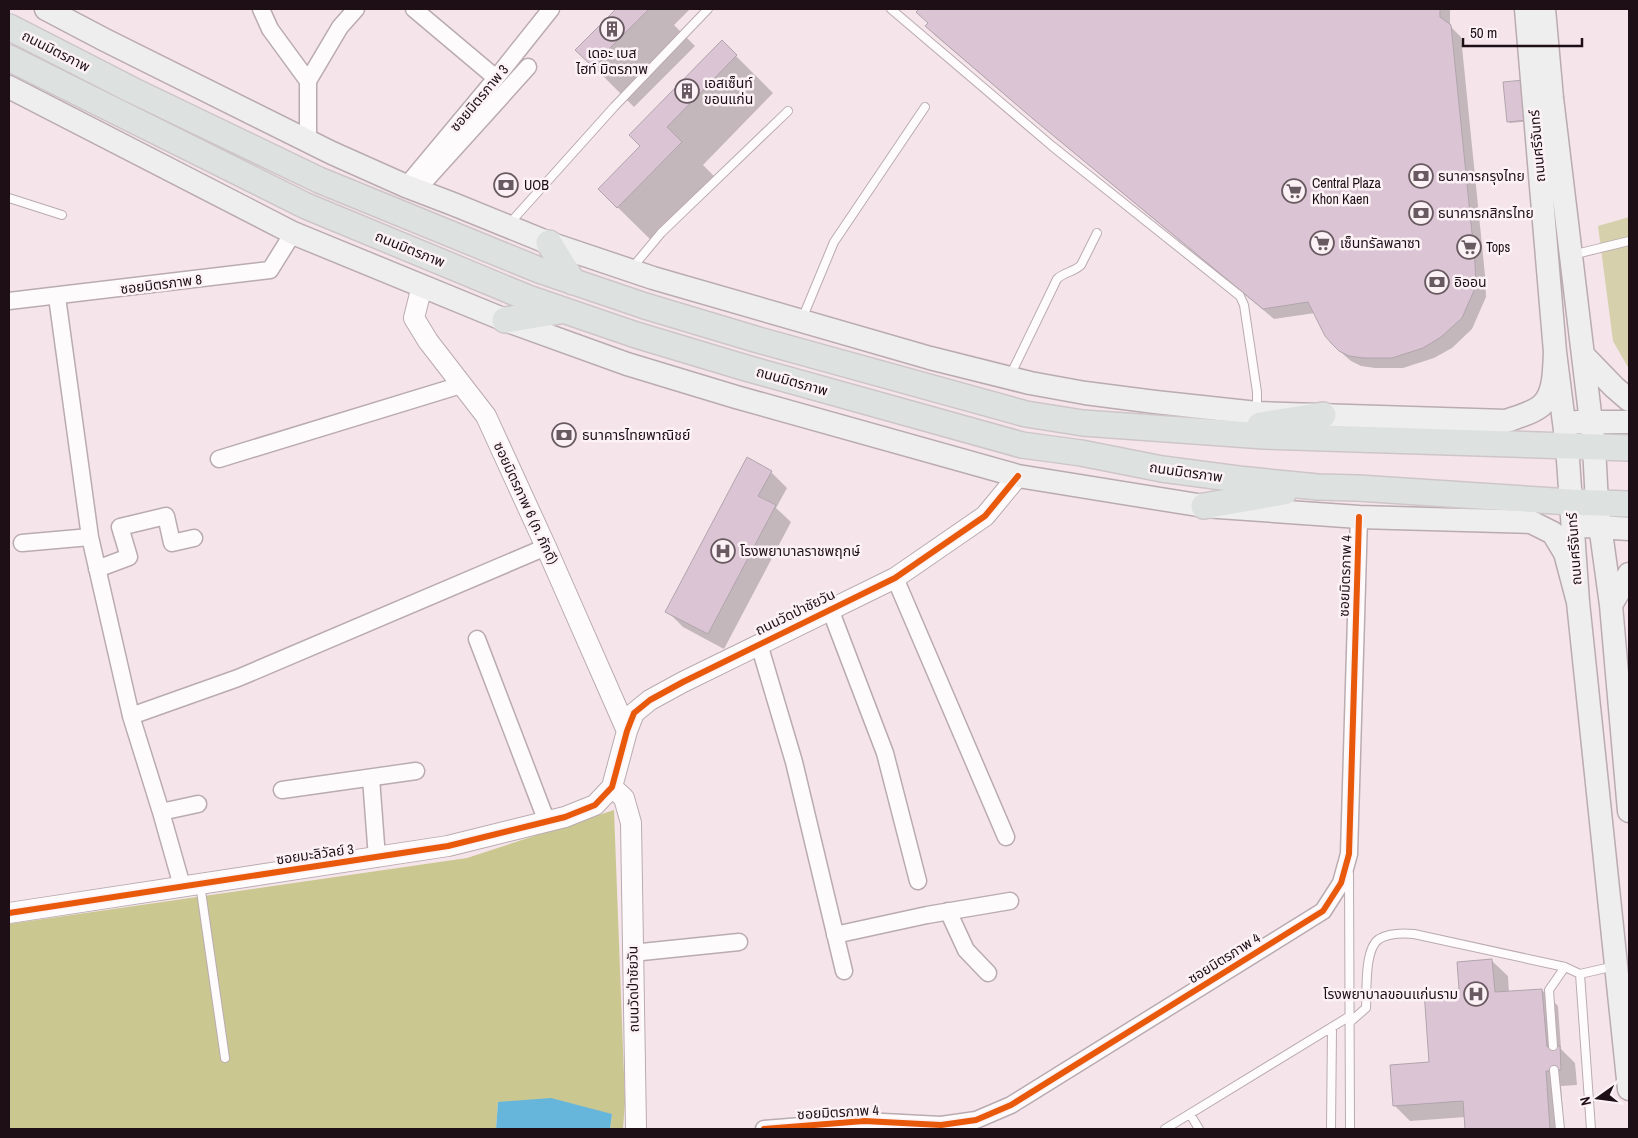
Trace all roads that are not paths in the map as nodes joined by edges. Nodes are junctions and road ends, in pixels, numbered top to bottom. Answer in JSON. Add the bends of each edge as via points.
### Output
{"nodes":[{"id":1,"x":46,"y":9,"type":"edge"},
{"id":2,"x":261,"y":9,"type":"edge"},
{"id":3,"x":356,"y":9,"type":"edge"},
{"id":4,"x":414,"y":9,"type":"edge"},
{"id":5,"x":551,"y":9,"type":"edge"},
{"id":6,"x":708,"y":9,"type":"edge"},
{"id":7,"x":891,"y":9,"type":"edge"},
{"id":8,"x":1526,"y":9,"type":"edge"},
{"id":9,"x":1544,"y":9,"type":"edge"},
{"id":10,"x":9,"y":26,"type":"edge"},
{"id":11,"x":9,"y":58,"type":"edge"},
{"id":12,"x":528,"y":67,"type":"dead end"},
{"id":13,"x":496,"y":78,"type":"junction"},
{"id":14,"x":308,"y":81,"type":"junction"},
{"id":15,"x":9,"y":87,"type":"edge"},
{"id":16,"x":925,"y":107,"type":"dead end"},
{"id":17,"x":788,"y":111,"type":"dead end"},
{"id":18,"x":308,"y":141,"type":"junction"},
{"id":19,"x":411,"y":188,"type":"junction"},
{"id":20,"x":9,"y":198,"type":"edge"},
{"id":21,"x":62,"y":215,"type":"dead end"},
{"id":22,"x":508,"y":226,"type":"junction"},
{"id":23,"x":293,"y":233,"type":"junction"},
{"id":24,"x":1097,"y":233,"type":"dead end"},
{"id":25,"x":1629,"y":241,"type":"edge"},
{"id":26,"x":549,"y":244,"type":"junction"},
{"id":27,"x":1570,"y":256,"type":"junction"},
{"id":28,"x":630,"y":270,"type":"junction"},
{"id":29,"x":573,"y":282,"type":"junction"},
{"id":30,"x":422,"y":286,"type":"junction"},
{"id":31,"x":57,"y":297,"type":"junction"},
{"id":32,"x":9,"y":302,"type":"edge"},
{"id":33,"x":565,"y":311,"type":"junction"},
{"id":34,"x":505,"y":320,"type":"junction"},
{"id":35,"x":801,"y":321,"type":"junction"},
{"id":36,"x":1555,"y":352,"type":"junction"},
{"id":37,"x":1583,"y":355,"type":"junction"},
{"id":38,"x":1009,"y":378,"type":"junction"},
{"id":39,"x":461,"y":384,"type":"junction"},
{"id":40,"x":1629,"y":400,"type":"edge"},
{"id":41,"x":1257,"y":413,"type":"junction"},
{"id":42,"x":1322,"y":415,"type":"junction"},
{"id":43,"x":1506,"y":421,"type":"junction"},
{"id":44,"x":1564,"y":421,"type":"junction"},
{"id":45,"x":1591,"y":422,"type":"junction"},
{"id":46,"x":1629,"y":422,"type":"edge"},
{"id":47,"x":1213,"y":432,"type":"junction"},
{"id":48,"x":1567,"y":446,"type":"junction"},
{"id":49,"x":1594,"y":447,"type":"junction"},
{"id":50,"x":1629,"y":448,"type":"edge"},
{"id":51,"x":219,"y":459,"type":"dead end"},
{"id":52,"x":1018,"y":476,"type":"junction"},
{"id":53,"x":1318,"y":487,"type":"junction"},
{"id":54,"x":1597,"y":503,"type":"junction"},
{"id":55,"x":1629,"y":504,"type":"edge"},
{"id":56,"x":1204,"y":506,"type":"junction"},
{"id":57,"x":1571,"y":513,"type":"junction"},
{"id":58,"x":1359,"y":517,"type":"junction"},
{"id":59,"x":1531,"y":522,"type":"junction"},
{"id":60,"x":1600,"y":527,"type":"junction"},
{"id":61,"x":1629,"y":529,"type":"edge"},
{"id":62,"x":90,"y":537,"type":"junction"},
{"id":63,"x":194,"y":538,"type":"dead end"},
{"id":64,"x":22,"y":543,"type":"dead end"},
{"id":65,"x":546,"y":547,"type":"junction"},
{"id":66,"x":98,"y":569,"type":"junction"},
{"id":67,"x":1629,"y":574,"type":"edge"},
{"id":68,"x":895,"y":578,"type":"junction"},
{"id":69,"x":1578,"y":602,"type":"junction"},
{"id":70,"x":1611,"y":605,"type":"junction"},
{"id":71,"x":830,"y":609,"type":"junction"},
{"id":72,"x":477,"y":639,"type":"dead end"},
{"id":73,"x":759,"y":644,"type":"junction"},
{"id":74,"x":131,"y":716,"type":"junction"},
{"id":75,"x":627,"y":732,"type":"junction"},
{"id":76,"x":416,"y":771,"type":"dead end"},
{"id":77,"x":371,"y":778,"type":"junction"},
{"id":78,"x":612,"y":787,"type":"junction"},
{"id":79,"x":282,"y":790,"type":"dead end"},
{"id":80,"x":198,"y":804,"type":"dead end"},
{"id":81,"x":1629,"y":811,"type":"edge"},
{"id":82,"x":161,"y":812,"type":"junction"},
{"id":83,"x":547,"y":822,"type":"junction"},
{"id":84,"x":1006,"y":837,"type":"dead end"},
{"id":85,"x":1349,"y":854,"type":"junction"},
{"id":86,"x":377,"y":858,"type":"junction"},
{"id":87,"x":918,"y":881,"type":"dead end"},
{"id":88,"x":191,"y":885,"type":"junction"},
{"id":89,"x":1010,"y":901,"type":"dead end"},
{"id":90,"x":948,"y":911,"type":"junction"},
{"id":91,"x":9,"y":913,"type":"edge"},
{"id":92,"x":835,"y":935,"type":"junction"},
{"id":93,"x":739,"y":942,"type":"dead end"},
{"id":94,"x":632,"y":953,"type":"junction"},
{"id":95,"x":1617,"y":965,"type":"junction"},
{"id":96,"x":1565,"y":967,"type":"junction"},
{"id":97,"x":844,"y":971,"type":"dead end"},
{"id":98,"x":988,"y":973,"type":"dead end"},
{"id":99,"x":1580,"y":974,"type":"junction"},
{"id":100,"x":1350,"y":1019,"type":"junction"},
{"id":101,"x":1332,"y":1027,"type":"junction"},
{"id":102,"x":1553,"y":1046,"type":"dead end"},
{"id":103,"x":225,"y":1058,"type":"dead end"},
{"id":104,"x":1554,"y":1070,"type":"dead end"},
{"id":105,"x":1629,"y":1089,"type":"edge"},
{"id":106,"x":1190,"y":1114,"type":"junction"},
{"id":107,"x":636,"y":1129,"type":"edge"},
{"id":108,"x":764,"y":1129,"type":"edge"},
{"id":109,"x":1165,"y":1129,"type":"edge"},
{"id":110,"x":1199,"y":1129,"type":"edge"},
{"id":111,"x":1332,"y":1129,"type":"edge"},
{"id":112,"x":1350,"y":1129,"type":"edge"},
{"id":113,"x":1560,"y":1129,"type":"edge"},
{"id":114,"x":1591,"y":1129,"type":"edge"}],
"edges":[{"from":1,"to":18,"type":"main road"},
{"from":2,"to":14,"type":"street","via":[[270,29]]},
{"from":3,"to":14,"type":"street","via":[[340,27]]},
{"from":4,"to":13,"type":"street"},
{"from":5,"to":13,"type":"street","name":"ซอยมิตรภาพ 3"},
{"from":6,"to":22,"type":"lane","via":[[614,107]]},
{"from":7,"to":41,"type":"lane","via":[[1052,146],[1240,296],[1257,392]]},
{"from":8,"to":36,"type":"main road","name":"ถนนศรีจันทร์"},
{"from":9,"to":27,"type":"main road","name":"ถนนศรีจันทร์"},
{"from":10,"to":29,"type":"main road","name":"ถนนมิตรภาพ","via":[[132,90],[319,180]]},
{"from":11,"to":33,"type":"main road","name":"ถนนมิตรภาพ","via":[[306,206]]},
{"from":12,"to":19,"type":"street"},
{"from":13,"to":19,"type":"street","name":"ซอยมิตรภาพ 3"},
{"from":14,"to":18,"type":"street"},
{"from":15,"to":23,"type":"main road"},
{"from":16,"to":35,"type":"lane","via":[[834,242]]},
{"from":17,"to":28,"type":"lane","via":[[661,233]]},
{"from":18,"to":19,"type":"main road"},
{"from":19,"to":22,"type":"main road"},
{"from":20,"to":21,"type":"lane"},
{"from":22,"to":26,"type":"main road"},
{"from":23,"to":30,"type":"main road"},
{"from":23,"to":31,"type":"street","name":"ซอยมิตรภาพ 8","via":[[270,270]]},
{"from":24,"to":38,"type":"lane","via":[[1082,265],[1057,279]]},
{"from":25,"to":27,"type":"lane"},
{"from":26,"to":28,"type":"main road"},
{"from":26,"to":29,"type":"main road"},
{"from":27,"to":37,"type":"main road","name":"ถนนศรีจันทร์"},
{"from":28,"to":35,"type":"main road"},
{"from":29,"to":47,"type":"main road","name":"ถนนมิตรภาพ","via":[[815,356],[1017,411],[1083,423]]},
{"from":30,"to":34,"type":"main road"},
{"from":30,"to":39,"type":"street","name":"ซอยมิตรภาพ 6 (ภ. ภักดี)","via":[[414,318]]},
{"from":31,"to":32,"type":"street","name":"ซอยมิตรภาพ 8"},
{"from":31,"to":62,"type":"street"},
{"from":33,"to":34,"type":"main road"},
{"from":33,"to":53,"type":"main road","name":"ถนนมิตรภาพ","via":[[746,368],[1022,445],[1162,469]]},
{"from":34,"to":52,"type":"main road","via":[[627,364],[709,389]]},
{"from":35,"to":38,"type":"main road"},
{"from":36,"to":43,"type":"main road","via":[[1552,384],[1543,405]]},
{"from":36,"to":44,"type":"main road","name":"ถนนศรีจันทร์"},
{"from":37,"to":40,"type":"main road"},
{"from":37,"to":45,"type":"main road","name":"ถนนศรีจันทร์"},
{"from":38,"to":41,"type":"main road","via":[[1155,402]]},
{"from":39,"to":51,"type":"street"},
{"from":39,"to":65,"type":"street","name":"ซอยมิตรภาพ 6 (ภ. ภักดี)","via":[[486,416]]},
{"from":41,"to":42,"type":"main road"},
{"from":42,"to":43,"type":"main road"},
{"from":42,"to":47,"type":"main road"},
{"from":43,"to":44,"type":"main road"},
{"from":44,"to":45,"type":"main road"},
{"from":44,"to":48,"type":"main road","name":"ถนนศรีจันทร์"},
{"from":45,"to":46,"type":"main road"},
{"from":45,"to":49,"type":"main road","name":"ถนนศรีจันทร์"},
{"from":47,"to":48,"type":"main road","name":"ถนนมิตรภาพ"},
{"from":48,"to":49,"type":"main road","name":"ถนนมิตรภาพ"},
{"from":48,"to":57,"type":"main road","name":"ถนนศรีจันทร์"},
{"from":49,"to":50,"type":"main road","name":"ถนนมิตรภาพ"},
{"from":49,"to":54,"type":"main road","name":"ถนนศรีจันทร์"},
{"from":52,"to":56,"type":"main road"},
{"from":52,"to":68,"type":"street","name":"ถนนวัดป่าชัยวัน","via":[[985,516]]},
{"from":53,"to":56,"type":"main road"},
{"from":53,"to":57,"type":"main road","name":"ถนนมิตรภาพ","via":[[1358,488]]},
{"from":54,"to":55,"type":"main road","name":"ถนนมิตรภาพ"},
{"from":54,"to":57,"type":"main road","name":"ถนนมิตรภาพ"},
{"from":54,"to":60,"type":"main road","name":"ถนนศรีจันทร์"},
{"from":56,"to":58,"type":"main road"},
{"from":57,"to":59,"type":"main road"},
{"from":57,"to":60,"type":"main road"},
{"from":57,"to":69,"type":"main road","name":"ถนนศรีจันทร์"},
{"from":58,"to":59,"type":"main road"},
{"from":58,"to":85,"type":"street","name":"ซอยมิตรภาพ 4"},
{"from":59,"to":69,"type":"main road","via":[[1553,533],[1565,553]]},
{"from":60,"to":61,"type":"main road"},
{"from":60,"to":70,"type":"main road","name":"ถนนศรีจันทร์"},
{"from":62,"to":64,"type":"street"},
{"from":62,"to":66,"type":"street"},
{"from":63,"to":66,"type":"street","via":[[172,544],[166,516],[120,527],[129,557]]},
{"from":65,"to":74,"type":"street","via":[[238,678]]},
{"from":65,"to":75,"type":"street","name":"ซอยมิตรภาพ 6 (ภ. ภักดี)"},
{"from":66,"to":74,"type":"street"},
{"from":67,"to":70,"type":"main road"},
{"from":68,"to":71,"type":"street","name":"ถนนวัดป่าชัยวัน"},
{"from":68,"to":84,"type":"street"},
{"from":69,"to":95,"type":"main road","name":"ถนนศรีจันทร์"},
{"from":70,"to":81,"type":"main road","name":"ถนนศรีจันทร์"},
{"from":71,"to":73,"type":"street","name":"ถนนวัดป่าชัยวัน"},
{"from":71,"to":87,"type":"street","via":[[886,754]]},
{"from":72,"to":83,"type":"street"},
{"from":73,"to":75,"type":"street","name":"ถนนวัดป่าชัยวัน","via":[[650,700],[634,713]]},
{"from":73,"to":92,"type":"street","via":[[794,762]]},
{"from":74,"to":82,"type":"street"},
{"from":75,"to":78,"type":"street","name":"ถนนวัดป่าชัยวัน"},
{"from":76,"to":77,"type":"street"},
{"from":77,"to":79,"type":"street"},
{"from":77,"to":86,"type":"street"},
{"from":78,"to":83,"type":"street","name":"ซอยมะลิวัลย์ 3","via":[[595,805]]},
{"from":78,"to":94,"type":"street","name":"ถนนวัดป่าชัยวัน","via":[[624,798],[631,823]]},
{"from":80,"to":82,"type":"street"},
{"from":82,"to":88,"type":"street"},
{"from":83,"to":86,"type":"street","name":"ซอยมะลิวัลย์ 3","via":[[448,846]]},
{"from":85,"to":100,"type":"lane"},
{"from":85,"to":108,"type":"street","name":"ซอยมิตรภาพ 4","via":[[1341,883],[1323,911],[1011,1105],[976,1120],[941,1125],[864,1121]]},
{"from":86,"to":88,"type":"street","name":"ซอยมะลิวัลย์ 3"},
{"from":88,"to":91,"type":"street","name":"ซอยมะลิวัลย์ 3"},
{"from":88,"to":103,"type":"lane"},
{"from":89,"to":90,"type":"street"},
{"from":90,"to":92,"type":"street"},
{"from":90,"to":98,"type":"street","via":[[966,950]]},
{"from":92,"to":97,"type":"street"},
{"from":93,"to":94,"type":"street"},
{"from":94,"to":107,"type":"street","name":"ถนนวัดป่าชัยวัน"},
{"from":95,"to":99,"type":"lane"},
{"from":95,"to":105,"type":"main road","name":"ถนนศรีจันทร์"},
{"from":96,"to":99,"type":"lane"},
{"from":96,"to":100,"type":"lane","via":[[1400,933],[1378,940],[1369,953],[1366,1008]]},
{"from":96,"to":102,"type":"lane","via":[[1549,990]]},
{"from":99,"to":114,"type":"lane"},
{"from":100,"to":101,"type":"lane"},
{"from":100,"to":112,"type":"lane"},
{"from":101,"to":106,"type":"lane"},
{"from":101,"to":111,"type":"lane"},
{"from":104,"to":113,"type":"lane"},
{"from":106,"to":109,"type":"lane"},
{"from":106,"to":110,"type":"lane"}]}
